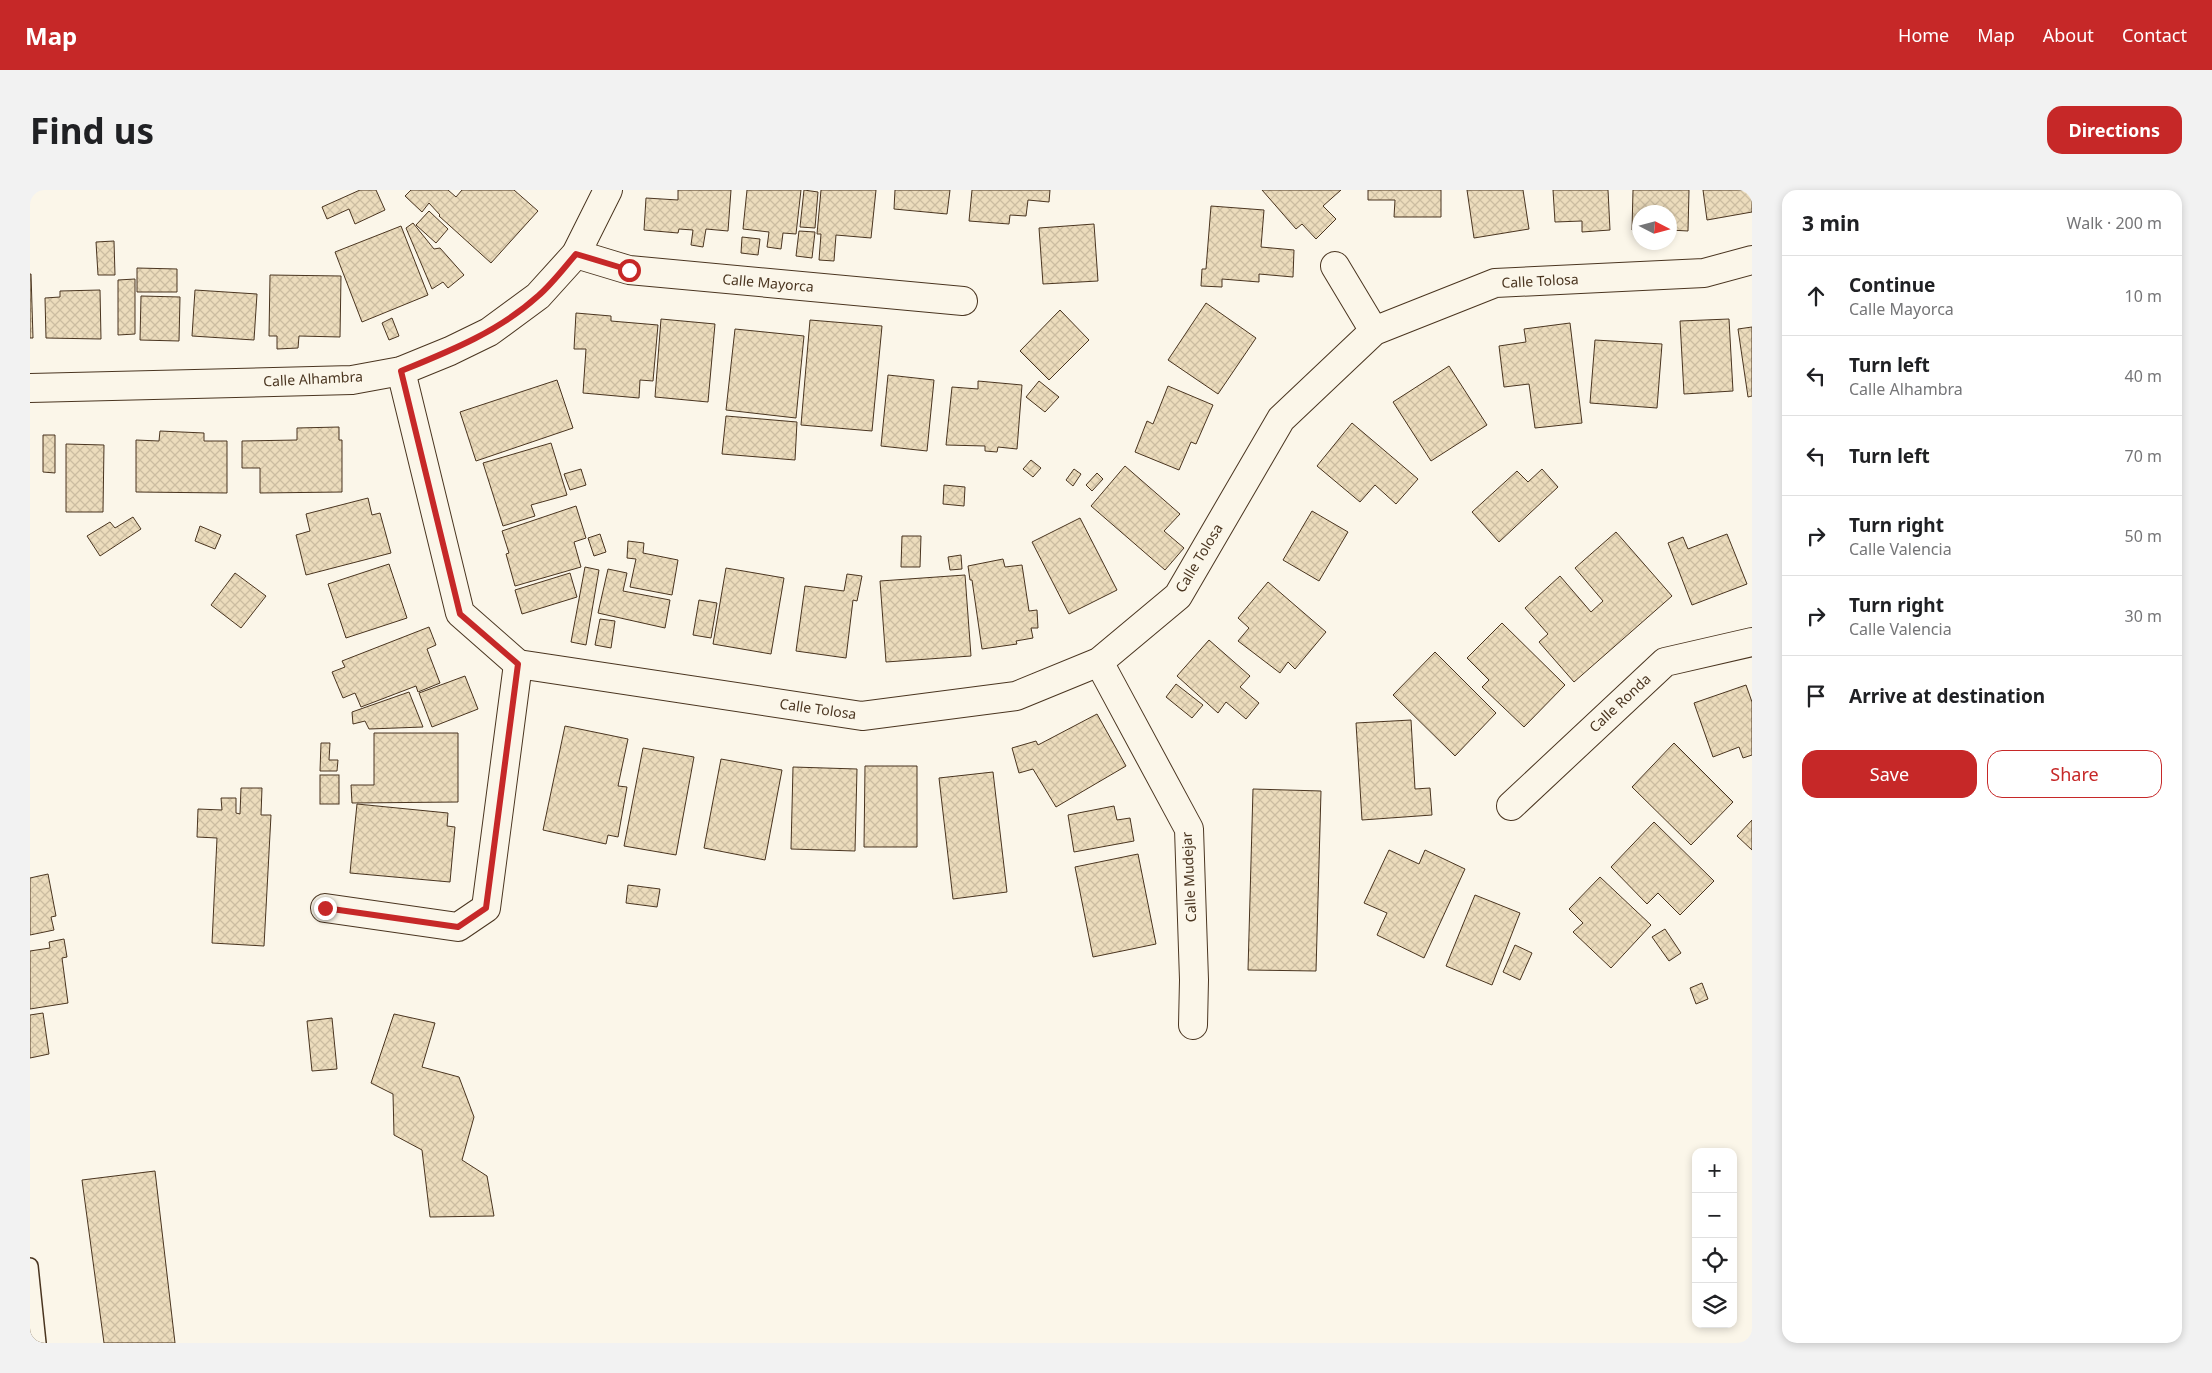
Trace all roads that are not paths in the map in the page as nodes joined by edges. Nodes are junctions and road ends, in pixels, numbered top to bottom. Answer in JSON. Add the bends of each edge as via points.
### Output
{"nodes":[{"id":1,"x":608,"y":190,"type":"edge"},
{"id":2,"x":576,"y":254,"type":"junction"},
{"id":3,"x":1752,"y":260,"type":"edge"},
{"id":4,"x":1335,"y":266,"type":"dead end"},
{"id":5,"x":963,"y":301,"type":"dead end"},
{"id":6,"x":1374,"y":331,"type":"junction"},
{"id":7,"x":401,"y":371,"type":"junction"},
{"id":8,"x":30,"y":388,"type":"edge"},
{"id":9,"x":1752,"y":642,"type":"edge"},
{"id":10,"x":1099,"y":662,"type":"junction"},
{"id":11,"x":518,"y":664,"type":"junction"},
{"id":12,"x":1511,"y":806,"type":"dead end"},
{"id":13,"x":325,"y":908,"type":"dead end"},
{"id":14,"x":1193,"y":1025,"type":"dead end"},
{"id":15,"x":30,"y":1266,"type":"edge"},
{"id":16,"x":38,"y":1343,"type":"edge"}],
"edges":[{"from":1,"to":2,"type":"street","name":"Calle Alhambra"},
{"from":2,"to":5,"type":"street","name":"Calle Mayorca","via":[[629,270]]},
{"from":2,"to":7,"type":"street","name":"Calle Alhambra","via":[[538,296],[489,332]]},
{"from":3,"to":6,"type":"street","name":"Calle Tolosa","via":[[1704,273],[1495,283]]},
{"from":4,"to":6,"type":"street"},
{"from":6,"to":10,"type":"street","name":"Calle Tolosa","via":[[1281,419],[1178,596]]},
{"from":7,"to":8,"type":"street","name":"Calle Alhambra","via":[[352,380]]},
{"from":7,"to":11,"type":"street","via":[[460,614]]},
{"from":9,"to":12,"type":"street","name":"Calle Ronda","via":[[1664,662]]},
{"from":10,"to":11,"type":"street","name":"Calle Tolosa","via":[[1016,696],[862,716]]},
{"from":10,"to":14,"type":"street","name":"Calle Mudejar","via":[[1188,829]]},
{"from":11,"to":13,"type":"street","via":[[486,908],[458,927]]},
{"from":15,"to":16,"type":"lane"}]}
